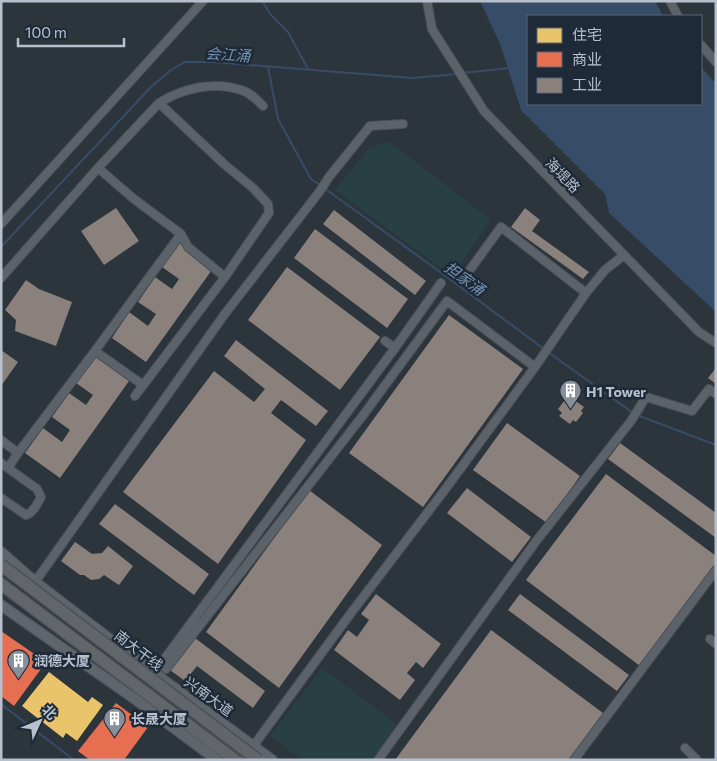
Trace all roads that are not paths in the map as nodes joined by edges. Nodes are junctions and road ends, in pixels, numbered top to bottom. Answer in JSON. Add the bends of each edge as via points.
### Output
{"nodes":[{"id":1,"x":203,"y":1,"type":"edge"},
{"id":2,"x":427,"y":1,"type":"edge"},
{"id":3,"x":670,"y":1,"type":"edge"},
{"id":4,"x":677,"y":15,"type":"edge"},
{"id":5,"x":702,"y":46,"type":"edge"},
{"id":6,"x":716,"y":62,"type":"edge"},
{"id":7,"x":159,"y":103,"type":"junction"},
{"id":8,"x":263,"y":106,"type":"dead end"},
{"id":9,"x":403,"y":124,"type":"dead end"},
{"id":10,"x":98,"y":168,"type":"junction"},
{"id":11,"x":1,"y":224,"type":"edge"},
{"id":12,"x":181,"y":234,"type":"junction"},
{"id":13,"x":624,"y":255,"type":"junction"},
{"id":14,"x":224,"y":277,"type":"junction"},
{"id":15,"x":1,"y":278,"type":"edge"},
{"id":16,"x":464,"y":278,"type":"dead end"},
{"id":17,"x":441,"y":283,"type":"dead end"},
{"id":18,"x":586,"y":293,"type":"junction"},
{"id":19,"x":385,"y":341,"type":"dead end"},
{"id":20,"x":716,"y":343,"type":"edge"},
{"id":21,"x":394,"y":348,"type":"junction"},
{"id":22,"x":95,"y":351,"type":"junction"},
{"id":23,"x":535,"y":368,"type":"junction"},
{"id":24,"x":143,"y":385,"type":"junction"},
{"id":25,"x":716,"y":394,"type":"edge"},
{"id":26,"x":135,"y":396,"type":"dead end"},
{"id":27,"x":1,"y":440,"type":"edge"},
{"id":28,"x":18,"y":453,"type":"junction"},
{"id":29,"x":5,"y":465,"type":"edge"},
{"id":30,"x":1,"y":498,"type":"edge"},
{"id":31,"x":1,"y":552,"type":"edge"},
{"id":32,"x":1,"y":561,"type":"edge"},
{"id":33,"x":1,"y":565,"type":"edge"},
{"id":34,"x":716,"y":570,"type":"edge"},
{"id":35,"x":35,"y":582,"type":"junction"},
{"id":36,"x":1,"y":584,"type":"edge"},
{"id":37,"x":1,"y":605,"type":"edge"},
{"id":38,"x":166,"y":669,"type":"dead end"},
{"id":39,"x":154,"y":673,"type":"junction"},
{"id":40,"x":254,"y":746,"type":"junction"},
{"id":41,"x":685,"y":748,"type":"dead end"},
{"id":42,"x":217,"y":760,"type":"edge"},
{"id":43,"x":235,"y":760,"type":"edge"},
{"id":44,"x":243,"y":760,"type":"edge"},
{"id":45,"x":258,"y":760,"type":"edge"},
{"id":46,"x":272,"y":760,"type":"edge"},
{"id":47,"x":378,"y":760,"type":"edge"},
{"id":48,"x":574,"y":760,"type":"edge"},
{"id":49,"x":697,"y":760,"type":"edge"}],
"edges":[{"from":1,"to":11,"type":"street"},
{"from":2,"to":13,"type":"street","name":"海堤路","via":[[432,29],[484,111]]},
{"from":3,"to":4,"type":"street"},
{"from":5,"to":6,"type":"street"},
{"from":7,"to":8,"type":"street","via":[[186,90],[221,86],[243,90]]},
{"from":7,"to":10,"type":"street"},
{"from":7,"to":14,"type":"street","via":[[268,204],[269,213],[264,222]]},
{"from":9,"to":35,"type":"street","via":[[370,126],[329,177],[224,315]]},
{"from":10,"to":12,"type":"street"},
{"from":10,"to":15,"type":"street"},
{"from":12,"to":14,"type":"street","via":[[188,248]]},
{"from":12,"to":22,"type":"street"},
{"from":13,"to":18,"type":"street","via":[[605,270]]},
{"from":13,"to":20,"type":"street","name":"海堤路","via":[[699,332]]},
{"from":14,"to":24,"type":"street"},
{"from":16,"to":18,"type":"street","via":[[502,227]]},
{"from":17,"to":21,"type":"street"},
{"from":18,"to":23,"type":"street"},
{"from":19,"to":21,"type":"street"},
{"from":21,"to":39,"type":"street"},
{"from":22,"to":24,"type":"street"},
{"from":22,"to":28,"type":"street"},
{"from":23,"to":38,"type":"street","via":[[447,301],[364,414]]},
{"from":23,"to":40,"type":"street"},
{"from":24,"to":26,"type":"street"},
{"from":25,"to":47,"type":"street","via":[[709,389],[692,410],[646,398]]},
{"from":27,"to":28,"type":"street"},
{"from":28,"to":29,"type":"street"},
{"from":29,"to":30,"type":"street","via":[[37,489],[40,497],[30,514],[26,515]]},
{"from":31,"to":35,"type":"main road","name":"兴南大道"},
{"from":32,"to":35,"type":"main road","name":"兴南大道"},
{"from":33,"to":45,"type":"highway","name":"南大干线","bridge":true},
{"from":34,"to":48,"type":"street"},
{"from":35,"to":39,"type":"main road","name":"兴南大道"},
{"from":36,"to":43,"type":"highway"},
{"from":37,"to":42,"type":"main road"},
{"from":39,"to":40,"type":"main road","name":"兴南大道"},
{"from":40,"to":44,"type":"street"},
{"from":40,"to":46,"type":"main road","name":"兴南大道"},
{"from":41,"to":49,"type":"street"}]}
